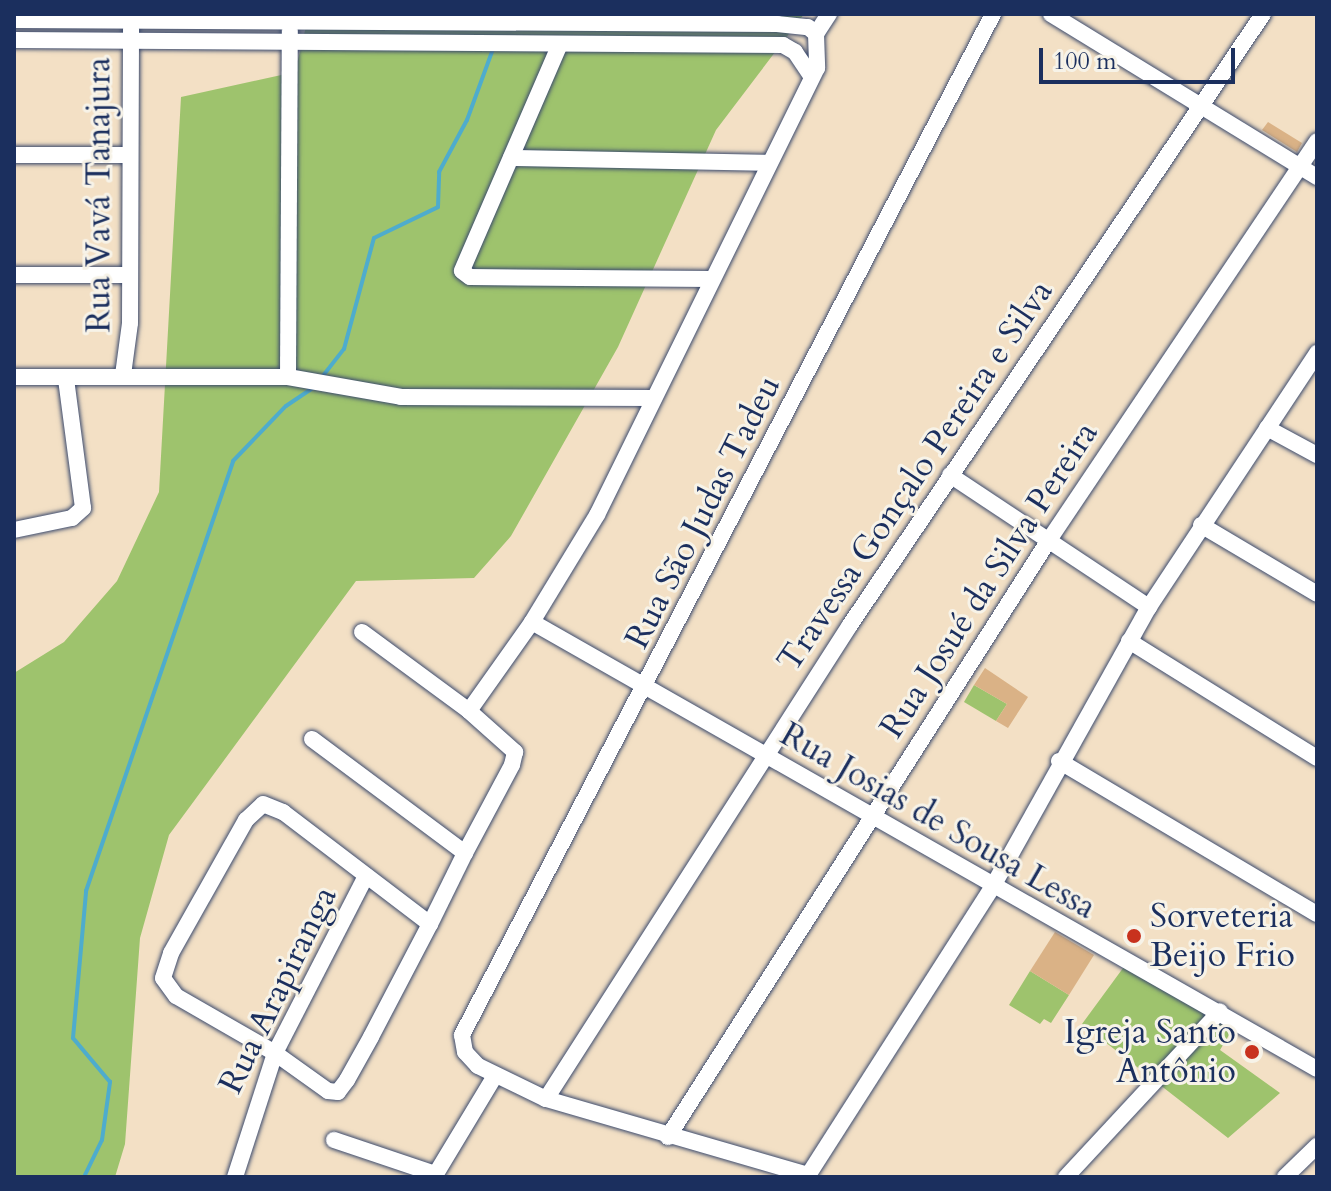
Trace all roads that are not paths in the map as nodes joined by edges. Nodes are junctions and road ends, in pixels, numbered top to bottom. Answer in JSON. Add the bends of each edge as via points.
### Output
{"nodes":[{"id":1,"x":829,"y":14,"type":"edge"},
{"id":2,"x":993,"y":14,"type":"edge"},
{"id":3,"x":1051,"y":14,"type":"edge"},
{"id":4,"x":1263,"y":14,"type":"edge"},
{"id":5,"x":131,"y":17,"type":"edge"},
{"id":6,"x":290,"y":18,"type":"edge"},
{"id":7,"x":542,"y":19,"type":"edge"},
{"id":8,"x":14,"y":20,"type":"edge"},
{"id":9,"x":44,"y":20,"type":"junction"},
{"id":10,"x":324,"y":22,"type":"junction"},
{"id":11,"x":707,"y":24,"type":"junction"},
{"id":12,"x":816,"y":34,"type":"junction"},
{"id":13,"x":131,"y":39,"type":"junction"},
{"id":14,"x":14,"y":40,"type":"edge"},
{"id":15,"x":43,"y":40,"type":"junction"},
{"id":16,"x":290,"y":42,"type":"junction"},
{"id":17,"x":324,"y":42,"type":"junction"},
{"id":18,"x":708,"y":42,"type":"junction"},
{"id":19,"x":560,"y":44,"type":"junction"},
{"id":20,"x":811,"y":76,"type":"junction"},
{"id":21,"x":1201,"y":106,"type":"junction"},
{"id":22,"x":1317,"y":141,"type":"edge"},
{"id":23,"x":14,"y":155,"type":"edge"},
{"id":24,"x":130,"y":155,"type":"junction"},
{"id":25,"x":511,"y":158,"type":"junction"},
{"id":26,"x":768,"y":163,"type":"junction"},
{"id":27,"x":1300,"y":166,"type":"junction"},
{"id":28,"x":1317,"y":177,"type":"edge"},
{"id":29,"x":14,"y":275,"type":"edge"},
{"id":30,"x":130,"y":275,"type":"junction"},
{"id":31,"x":711,"y":279,"type":"junction"},
{"id":32,"x":1317,"y":353,"type":"edge"},
{"id":33,"x":123,"y":375,"type":"junction"},
{"id":34,"x":14,"y":377,"type":"edge"},
{"id":35,"x":288,"y":377,"type":"junction"},
{"id":36,"x":66,"y":378,"type":"junction"},
{"id":37,"x":654,"y":398,"type":"junction"},
{"id":38,"x":1267,"y":428,"type":"junction"},
{"id":39,"x":1317,"y":455,"type":"edge"},
{"id":40,"x":950,"y":475,"type":"junction"},
{"id":41,"x":1201,"y":525,"type":"junction"},
{"id":42,"x":14,"y":530,"type":"edge"},
{"id":43,"x":1047,"y":543,"type":"junction"},
{"id":44,"x":1317,"y":594,"type":"edge"},
{"id":45,"x":1149,"y":607,"type":"junction"},
{"id":46,"x":532,"y":622,"type":"junction"},
{"id":47,"x":362,"y":632,"type":"dead end"},
{"id":48,"x":1129,"y":641,"type":"junction"},
{"id":49,"x":645,"y":690,"type":"junction"},
{"id":50,"x":469,"y":711,"type":"junction"},
{"id":51,"x":312,"y":739,"type":"dead end"},
{"id":52,"x":765,"y":757,"type":"junction"},
{"id":53,"x":1317,"y":758,"type":"edge"},
{"id":54,"x":1059,"y":761,"type":"junction"},
{"id":55,"x":871,"y":817,"type":"junction"},
{"id":56,"x":465,"y":853,"type":"junction"},
{"id":57,"x":366,"y":876,"type":"junction"},
{"id":58,"x":993,"y":886,"type":"junction"},
{"id":59,"x":1317,"y":914,"type":"edge"},
{"id":60,"x":430,"y":924,"type":"junction"},
{"id":61,"x":1220,"y":1011,"type":"junction"},
{"id":62,"x":275,"y":1053,"type":"junction"},
{"id":63,"x":1317,"y":1069,"type":"edge"},
{"id":64,"x":495,"y":1076,"type":"junction"},
{"id":65,"x":546,"y":1099,"type":"junction"},
{"id":66,"x":668,"y":1137,"type":"junction"},
{"id":67,"x":334,"y":1140,"type":"dead end"},
{"id":68,"x":1317,"y":1146,"type":"edge"},
{"id":69,"x":434,"y":1176,"type":"edge"},
{"id":70,"x":808,"y":1176,"type":"edge"},
{"id":71,"x":235,"y":1177,"type":"edge"},
{"id":72,"x":1066,"y":1177,"type":"edge"},
{"id":73,"x":1285,"y":1177,"type":"edge"}],
"edges":[{"from":1,"to":12,"type":"street"},
{"from":2,"to":49,"type":"street","name":"Rua São Judas Tadeu"},
{"from":3,"to":21,"type":"street"},
{"from":4,"to":21,"type":"street","name":"Travessa Gonçalo Pereira e Silva"},
{"from":5,"to":6,"type":"street"},
{"from":5,"to":9,"type":"street"},
{"from":5,"to":13,"type":"street","name":"Rua Vavá Tanajura"},
{"from":6,"to":10,"type":"street"},
{"from":6,"to":16,"type":"street"},
{"from":7,"to":10,"type":"street"},
{"from":7,"to":11,"type":"street"},
{"from":8,"to":9,"type":"street"},
{"from":9,"to":15,"type":"street"},
{"from":10,"to":17,"type":"street"},
{"from":11,"to":12,"type":"street","via":[[800,26]]},
{"from":11,"to":18,"type":"street"},
{"from":12,"to":20,"type":"street","via":[[819,61]]},
{"from":13,"to":15,"type":"street"},
{"from":13,"to":16,"type":"street"},
{"from":13,"to":24,"type":"street","name":"Rua Vavá Tanajura"},
{"from":14,"to":15,"type":"street"},
{"from":16,"to":17,"type":"street"},
{"from":16,"to":35,"type":"street"},
{"from":17,"to":19,"type":"street"},
{"from":18,"to":19,"type":"street"},
{"from":18,"to":20,"type":"street","via":[[790,47]]},
{"from":19,"to":25,"type":"street"},
{"from":20,"to":26,"type":"street"},
{"from":21,"to":27,"type":"street"},
{"from":21,"to":40,"type":"street","name":"Travessa Gonçalo Pereira e Silva"},
{"from":22,"to":27,"type":"street","name":"Rua Josué da Silva Pereira"},
{"from":23,"to":24,"type":"street"},
{"from":24,"to":30,"type":"street","name":"Rua Vavá Tanajura"},
{"from":25,"to":26,"type":"street"},
{"from":25,"to":31,"type":"street","via":[[462,271],[470,277]]},
{"from":26,"to":31,"type":"street"},
{"from":27,"to":28,"type":"street"},
{"from":27,"to":43,"type":"street","name":"Rua Josué da Silva Pereira"},
{"from":29,"to":30,"type":"street"},
{"from":30,"to":33,"type":"street","name":"Rua Vavá Tanajura"},
{"from":31,"to":37,"type":"street"},
{"from":32,"to":38,"type":"street"},
{"from":33,"to":35,"type":"street"},
{"from":33,"to":36,"type":"street"},
{"from":34,"to":36,"type":"street"},
{"from":35,"to":37,"type":"street","via":[[401,397]]},
{"from":36,"to":42,"type":"street","via":[[83,508],[72,518]]},
{"from":37,"to":46,"type":"street","via":[[597,515]]},
{"from":38,"to":39,"type":"street"},
{"from":38,"to":41,"type":"street"},
{"from":40,"to":43,"type":"street"},
{"from":40,"to":52,"type":"street","name":"Travessa Gonçalo Pereira e Silva"},
{"from":41,"to":44,"type":"street"},
{"from":41,"to":45,"type":"street"},
{"from":43,"to":45,"type":"street"},
{"from":43,"to":55,"type":"street","name":"Rua Josué da Silva Pereira"},
{"from":45,"to":48,"type":"street"},
{"from":46,"to":49,"type":"street","name":"Rua Josias de Sousa Lessa"},
{"from":46,"to":50,"type":"street"},
{"from":47,"to":50,"type":"street"},
{"from":48,"to":53,"type":"street"},
{"from":48,"to":54,"type":"street"},
{"from":49,"to":52,"type":"street","name":"Rua Josias de Sousa Lessa"},
{"from":49,"to":64,"type":"street","name":"Rua São Judas Tadeu","via":[[462,1035],[469,1058]]},
{"from":50,"to":56,"type":"street","via":[[512,747],[512,765]]},
{"from":51,"to":56,"type":"street"},
{"from":52,"to":55,"type":"street","name":"Rua Josias de Sousa Lessa"},
{"from":52,"to":65,"type":"street","name":"Travessa Gonçalo Pereira e Silva"},
{"from":54,"to":58,"type":"street"},
{"from":54,"to":59,"type":"street"},
{"from":55,"to":58,"type":"street","name":"Rua Josias de Sousa Lessa"},
{"from":55,"to":66,"type":"street","name":"Rua Josué da Silva Pereira"},
{"from":56,"to":60,"type":"street"},
{"from":57,"to":60,"type":"street"},
{"from":57,"to":62,"type":"street","name":"Rua Arapiranga"},
{"from":57,"to":62,"type":"street","via":[[283,812],[259,805],[171,953],[163,971],[165,987]]},
{"from":58,"to":61,"type":"street","name":"Rua Josias de Sousa Lessa"},
{"from":58,"to":70,"type":"street"},
{"from":60,"to":62,"type":"street","via":[[338,1092],[328,1091]]},
{"from":61,"to":63,"type":"street","name":"Rua Josias de Sousa Lessa"},
{"from":61,"to":72,"type":"street"},
{"from":62,"to":71,"type":"street","name":"Rua Arapiranga"},
{"from":64,"to":65,"type":"street"},
{"from":64,"to":69,"type":"street"},
{"from":65,"to":66,"type":"street"},
{"from":66,"to":70,"type":"street"},
{"from":67,"to":69,"type":"street"},
{"from":68,"to":73,"type":"street"}]}
